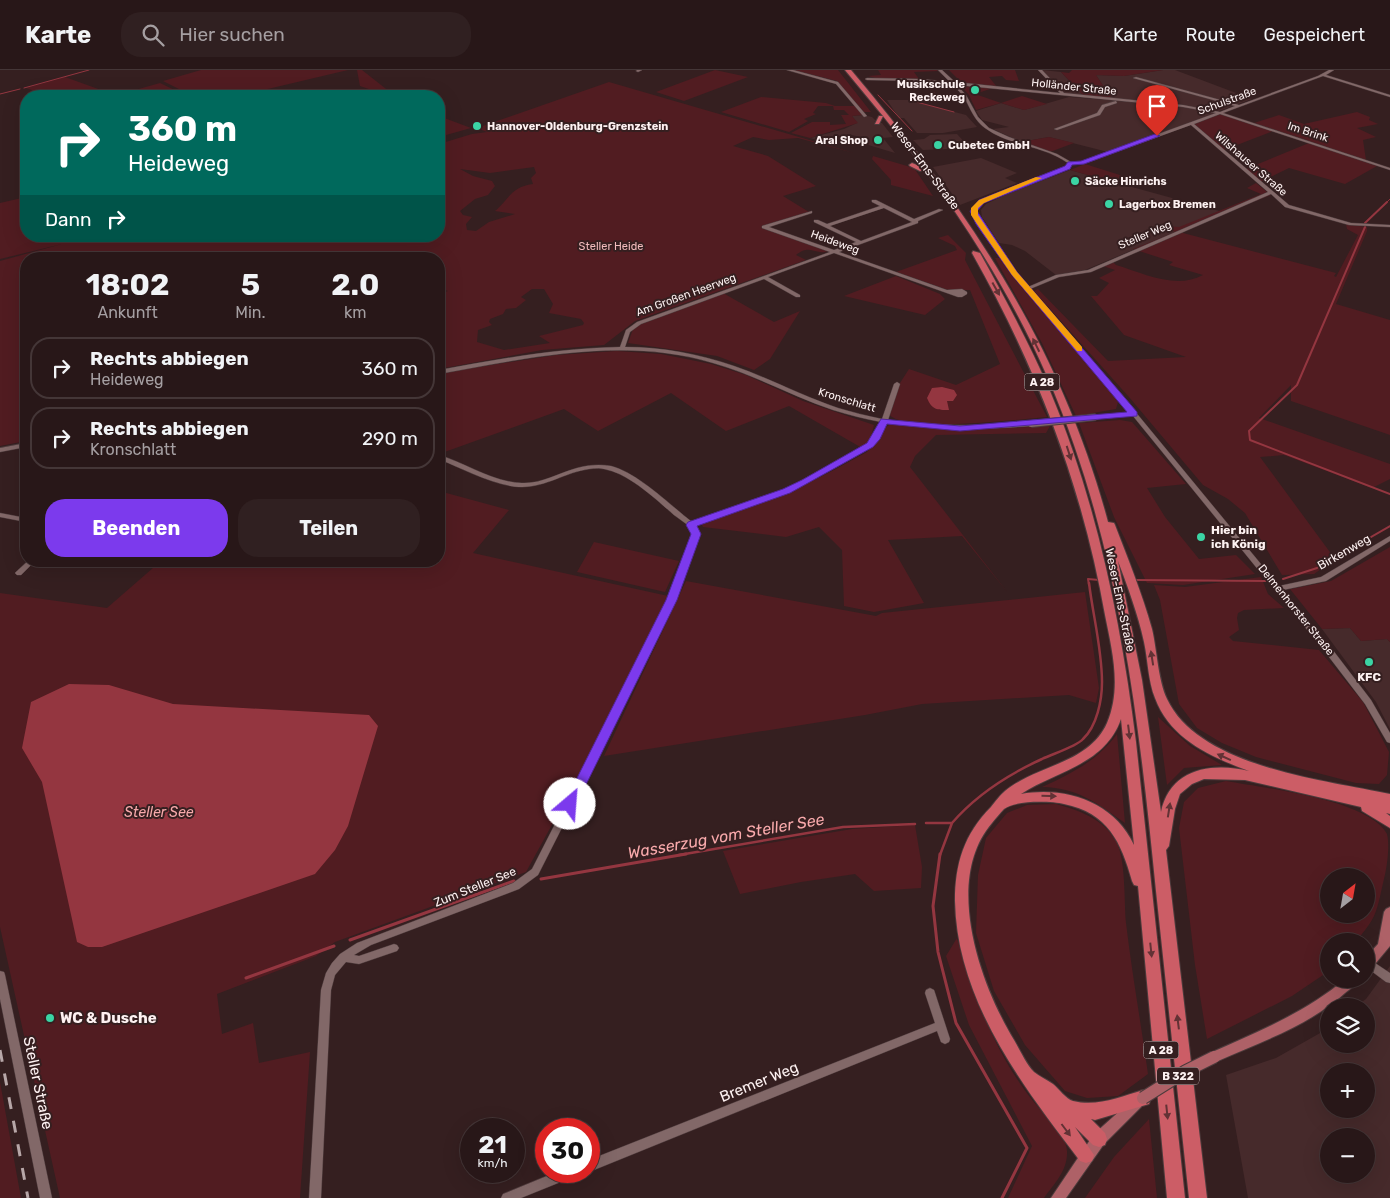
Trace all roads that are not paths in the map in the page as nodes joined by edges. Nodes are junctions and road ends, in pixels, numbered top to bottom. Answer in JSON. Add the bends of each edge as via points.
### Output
{"nodes":[{"id":1,"x":789,"y":70,"type":"edge"},
{"id":2,"x":842,"y":70,"type":"edge"},
{"id":3,"x":848,"y":70,"type":"edge"},
{"id":4,"x":940,"y":70,"type":"edge"},
{"id":5,"x":1040,"y":70,"type":"edge"},
{"id":6,"x":1332,"y":70,"type":"edge"},
{"id":7,"x":1323,"y":75,"type":"junction"},
{"id":8,"x":1135,"y":78,"type":"dead end"},
{"id":9,"x":867,"y":79,"type":"dead end"},
{"id":10,"x":953,"y":83,"type":"junction"},
{"id":11,"x":1064,"y":95,"type":"junction"},
{"id":12,"x":1390,"y":96,"type":"edge"},
{"id":13,"x":1118,"y":101,"type":"junction"},
{"id":14,"x":1239,"y":106,"type":"junction"},
{"id":15,"x":1220,"y":113,"type":"junction"},
{"id":16,"x":872,"y":115,"type":"dead end"},
{"id":17,"x":881,"y":117,"type":"junction"},
{"id":18,"x":876,"y":123,"type":"dead end"},
{"id":19,"x":1191,"y":123,"type":"junction"},
{"id":20,"x":1056,"y":129,"type":"dead end"},
{"id":21,"x":1070,"y":163,"type":"junction"},
{"id":22,"x":912,"y":165,"type":"dead end"},
{"id":23,"x":1390,"y":168,"type":"edge"},
{"id":24,"x":922,"y":170,"type":"junction"},
{"id":25,"x":1270,"y":193,"type":"junction"},
{"id":26,"x":874,"y":201,"type":"dead end"},
{"id":27,"x":884,"y":206,"type":"junction"},
{"id":28,"x":941,"y":210,"type":"dead end"},
{"id":29,"x":810,"y":212,"type":"dead end"},
{"id":30,"x":816,"y":221,"type":"dead end"},
{"id":31,"x":916,"y":221,"type":"junction"},
{"id":32,"x":826,"y":226,"type":"junction"},
{"id":33,"x":1390,"y":226,"type":"edge"},
{"id":34,"x":860,"y":242,"type":"junction"},
{"id":35,"x":834,"y":252,"type":"junction"},
{"id":36,"x":764,"y":277,"type":"junction"},
{"id":37,"x":1027,"y":288,"type":"junction"},
{"id":38,"x":947,"y":291,"type":"dead end"},
{"id":39,"x":798,"y":296,"type":"dead end"},
{"id":40,"x":622,"y":348,"type":"junction"},
{"id":41,"x":445,"y":371,"type":"edge"},
{"id":42,"x":898,"y":384,"type":"dead end"},
{"id":43,"x":1134,"y":414,"type":"junction"},
{"id":44,"x":884,"y":421,"type":"junction"},
{"id":45,"x":20,"y":446,"type":"edge"},
{"id":46,"x":0,"y":450,"type":"edge"},
{"id":47,"x":445,"y":459,"type":"edge"},
{"id":48,"x":1098,"y":506,"type":"junction"},
{"id":49,"x":0,"y":516,"type":"edge"},
{"id":50,"x":20,"y":519,"type":"edge"},
{"id":51,"x":691,"y":525,"type":"junction"},
{"id":52,"x":1390,"y":538,"type":"edge"},
{"id":53,"x":26,"y":567,"type":"edge"},
{"id":54,"x":20,"y":573,"type":"dead end"},
{"id":55,"x":1279,"y":588,"type":"junction"},
{"id":56,"x":1122,"y":684,"type":"junction"},
{"id":57,"x":1390,"y":740,"type":"edge"},
{"id":58,"x":1390,"y":799,"type":"edge"},
{"id":59,"x":1355,"y":800,"type":"junction"},
{"id":60,"x":1001,"y":804,"type":"junction"},
{"id":61,"x":1390,"y":809,"type":"edge"},
{"id":62,"x":1390,"y":822,"type":"edge"},
{"id":63,"x":1160,"y":858,"type":"junction"},
{"id":64,"x":1146,"y":902,"type":"junction"},
{"id":65,"x":1390,"y":912,"type":"edge"},
{"id":66,"x":1390,"y":938,"type":"edge"},
{"id":67,"x":1382,"y":947,"type":"junction"},
{"id":68,"x":394,"y":948,"type":"dead end"},
{"id":69,"x":1375,"y":956,"type":"edge"},
{"id":70,"x":343,"y":957,"type":"junction"},
{"id":71,"x":1375,"y":969,"type":"edge"},
{"id":72,"x":0,"y":975,"type":"edge"},
{"id":73,"x":1390,"y":979,"type":"edge"},
{"id":74,"x":1342,"y":988,"type":"edge"},
{"id":75,"x":930,"y":993,"type":"dead end"},
{"id":76,"x":941,"y":1026,"type":"junction"},
{"id":77,"x":944,"y":1039,"type":"dead end"},
{"id":78,"x":1028,"y":1076,"type":"junction"},
{"id":79,"x":1143,"y":1098,"type":"junction"},
{"id":80,"x":1066,"y":1108,"type":"junction"},
{"id":81,"x":1099,"y":1139,"type":"junction"},
{"id":82,"x":1086,"y":1155,"type":"junction"},
{"id":83,"x":600,"y":1162,"type":"edge"},
{"id":84,"x":544,"y":1183,"type":"edge"},
{"id":85,"x":46,"y":1198,"type":"edge"},
{"id":86,"x":315,"y":1198,"type":"edge"},
{"id":87,"x":507,"y":1198,"type":"edge"},
{"id":88,"x":1058,"y":1198,"type":"edge"},
{"id":89,"x":1176,"y":1198,"type":"edge"},
{"id":90,"x":1198,"y":1198,"type":"edge"}],
"edges":[{"from":1,"to":16,"type":"street","via":[[837,83],[863,116]]},
{"from":2,"to":17,"type":"highway","name":"Weser-Ems-Straße","number":"A 28"},
{"from":48,"to":3,"type":"highway","name":"Weser-Ems-Straße","number":"A 28","one_way":true,"via":[[1057,390],[1000,278],[927,165]]},
{"from":4,"to":10,"type":"street"},
{"from":5,"to":11,"type":"street"},
{"from":6,"to":7,"type":"street","name":"Schulstraße"},
{"from":7,"to":12,"type":"street"},
{"from":7,"to":14,"type":"street","name":"Schulstraße"},
{"from":8,"to":14,"type":"street"},
{"from":9,"to":10,"type":"street","name":"Holländer Straße"},
{"from":10,"to":11,"type":"street","name":"Holländer Straße"},
{"from":10,"to":21,"type":"street","via":[[965,96],[976,118],[987,128]]},
{"from":11,"to":13,"type":"street","name":"Holländer Straße"},
{"from":13,"to":15,"type":"street","name":"Holländer Straße","via":[[1183,106]]},
{"from":13,"to":20,"type":"street","via":[[1103,106],[1099,114]]},
{"from":14,"to":15,"type":"street","name":"Schulstraße"},
{"from":15,"to":19,"type":"street","name":"Schulstraße"},
{"from":15,"to":23,"type":"street","name":"Im Brink"},
{"from":17,"to":18,"type":"highway"},
{"from":17,"to":24,"type":"highway","name":"Weser-Ems-Straße","number":"A 28"},
{"from":19,"to":21,"type":"street","name":"Schulstraße","via":[[1088,160]]},
{"from":19,"to":25,"type":"street","name":"Wilshauser Straße"},
{"from":21,"to":37,"type":"street","name":"Delmenhorster Straße","via":[[1068,168],[989,198],[974,208],[974,215]]},
{"from":22,"to":24,"type":"highway"},
{"from":24,"to":56,"type":"highway","name":"Weser-Ems-Straße","number":"A 28","one_way":true,"via":[[986,270],[1036,366],[1070,453],[1104,580]]},
{"from":25,"to":33,"type":"street","name":"Wilshauser Straße","via":[[1294,209],[1354,224]]},
{"from":25,"to":37,"type":"street","name":"Steller Weg","via":[[1089,271],[1058,276]]},
{"from":26,"to":27,"type":"street"},
{"from":27,"to":31,"type":"street"},
{"from":27,"to":32,"type":"street"},
{"from":28,"to":31,"type":"street","name":"Am Großen Heerweg"},
{"from":29,"to":35,"type":"street","name":"Heideweg","via":[[764,227]]},
{"from":30,"to":32,"type":"street"},
{"from":31,"to":34,"type":"street","name":"Am Großen Heerweg"},
{"from":32,"to":34,"type":"street"},
{"from":34,"to":35,"type":"street","name":"Am Großen Heerweg"},
{"from":35,"to":36,"type":"street","name":"Am Großen Heerweg"},
{"from":35,"to":38,"type":"street","name":"Heideweg"},
{"from":36,"to":39,"type":"street"},
{"from":36,"to":40,"type":"street","name":"Am Großen Heerweg","via":[[639,322],[628,330]]},
{"from":37,"to":43,"type":"street","name":"Delmenhorster Straße"},
{"from":40,"to":41,"type":"street","via":[[543,353]]},
{"from":40,"to":44,"type":"street","name":"Kronschlatt","via":[[714,361],[836,409]]},
{"from":42,"to":44,"type":"street"},
{"from":43,"to":44,"type":"street","name":"Kronschlatt","bridge":true,"via":[[960,428]]},
{"from":43,"to":55,"type":"street","name":"Delmenhorster Straße"},
{"from":44,"to":51,"type":"street","via":[[870,445],[805,482]]},
{"from":45,"to":46,"type":"street"},
{"from":47,"to":51,"type":"street","via":[[522,486],[581,469],[608,468],[626,476]]},
{"from":58,"to":48,"type":"highway","one_way":true,"via":[[1254,768],[1226,758],[1194,740],[1173,720],[1162,702],[1133,583],[1105,512]]},
{"from":48,"to":63,"type":"highway","name":"Weser-Ems-Straße","number":"A 28","via":[[1118,582],[1146,740]]},
{"from":49,"to":50,"type":"street"},
{"from":51,"to":70,"type":"street","name":"Zum Steller See","via":[[696,534],[672,600],[535,872],[516,886],[383,936]]},
{"from":52,"to":55,"type":"street","name":"Birkenweg","via":[[1323,579]]},
{"from":53,"to":54,"type":"street"},
{"from":55,"to":57,"type":"street","name":"Delmenhorster Straße","via":[[1368,702]]},
{"from":56,"to":60,"type":"highway","via":[[1114,722],[1100,744],[1084,757],[1017,790]]},
{"from":56,"to":64,"type":"highway","name":"Weser-Ems-Straße","number":"A 28","one_way":true},
{"from":59,"to":61,"type":"highway"},
{"from":59,"to":62,"type":"highway"},
{"from":63,"to":59,"type":"highway","one_way":true,"via":[[1170,800],[1182,784],[1194,776],[1213,772],[1245,775]]},
{"from":60,"to":64,"type":"highway","one_way":true,"via":[[1030,796],[1058,796],[1100,814],[1118,830],[1126,843]]},
{"from":60,"to":78,"type":"highway","via":[[986,818],[973,838],[964,866],[961,915],[973,974],[990,1012]]},
{"from":90,"to":63,"type":"highway","name":"Weser-Ems-Straße","number":"A 28","one_way":true},
{"from":64,"to":89,"type":"highway","name":"Weser-Ems-Straße","number":"A 28","one_way":true},
{"from":65,"to":67,"type":"main road"},
{"from":66,"to":67,"type":"main road"},
{"from":67,"to":69,"type":"main road"},
{"from":68,"to":70,"type":"street","via":[[359,960]]},
{"from":70,"to":86,"type":"street","name":"Zum Steller See","via":[[333,968],[326,990]]},
{"from":71,"to":73,"type":"street"},
{"from":72,"to":85,"type":"street","name":"Steller Straße"},
{"from":74,"to":79,"type":"main road","number":"B 322","bridge":true,"via":[[1302,1016],[1186,1071]]},
{"from":75,"to":76,"type":"street"},
{"from":76,"to":77,"type":"street"},
{"from":76,"to":83,"type":"street","name":"Bremer Weg"},
{"from":78,"to":80,"type":"highway","via":[[1049,1090]]},
{"from":78,"to":82,"type":"highway","one_way":true},
{"from":79,"to":80,"type":"highway","via":[[1095,1112]]},
{"from":79,"to":81,"type":"main road","number":"B 322"},
{"from":80,"to":81,"type":"highway"},
{"from":81,"to":82,"type":"main road","number":"B 322"},
{"from":82,"to":88,"type":"main road","number":"B 322"},
{"from":84,"to":87,"type":"street"}]}
